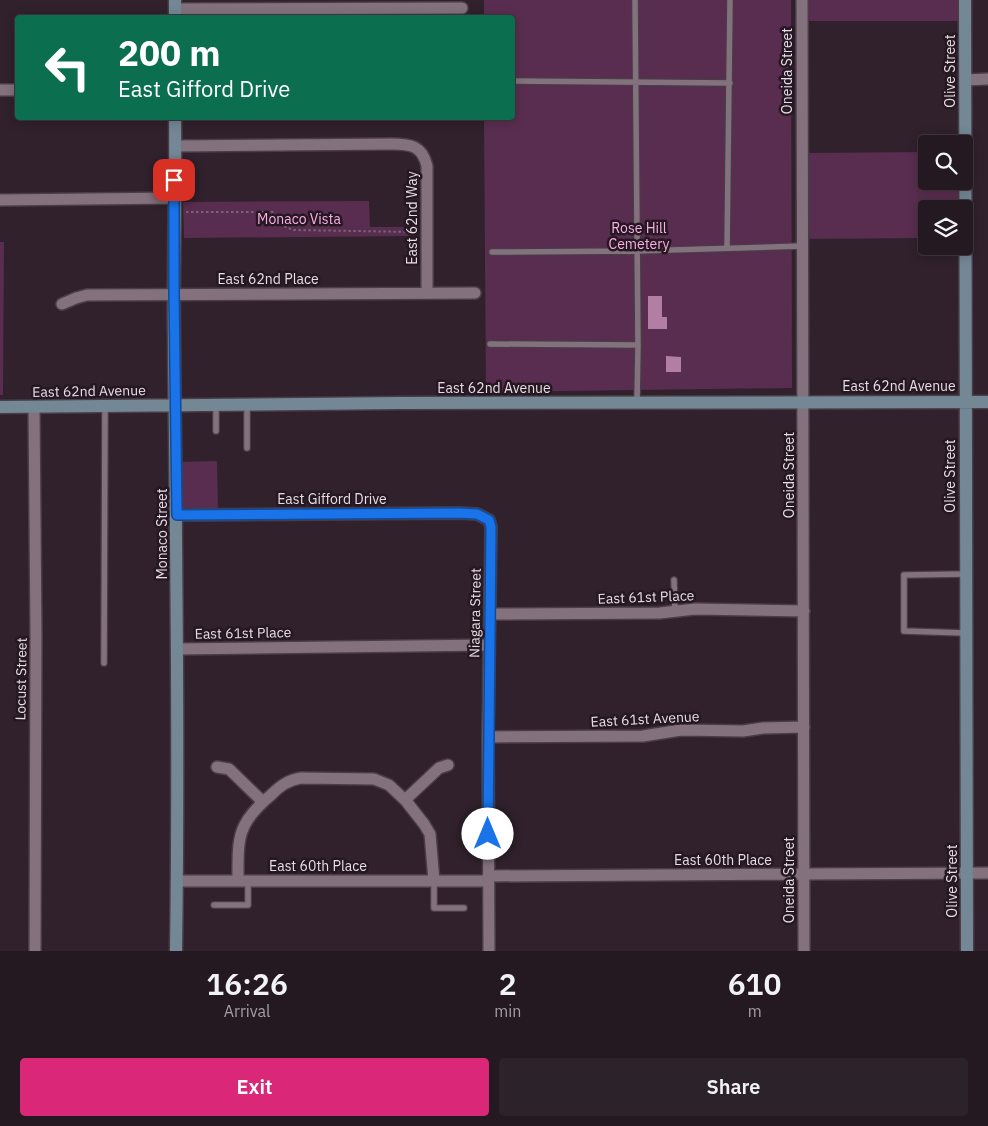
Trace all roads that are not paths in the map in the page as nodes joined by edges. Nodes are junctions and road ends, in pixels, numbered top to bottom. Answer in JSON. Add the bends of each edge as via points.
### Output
{"nodes":[{"id":1,"x":634,"y":0,"type":"edge"},
{"id":2,"x":730,"y":0,"type":"edge"},
{"id":3,"x":802,"y":0,"type":"edge"},
{"id":4,"x":964,"y":0,"type":"edge"},
{"id":5,"x":418,"y":4,"type":"edge"},
{"id":6,"x":458,"y":5,"type":"edge"},
{"id":7,"x":175,"y":9,"type":"edge"},
{"id":8,"x":202,"y":13,"type":"edge"},
{"id":9,"x":262,"y":13,"type":"edge"},
{"id":10,"x":988,"y":79,"type":"edge"},
{"id":11,"x":965,"y":80,"type":"junction"},
{"id":12,"x":515,"y":81,"type":"edge"},
{"id":13,"x":635,"y":81,"type":"junction"},
{"id":14,"x":730,"y":83,"type":"junction"},
{"id":15,"x":0,"y":90,"type":"edge"},
{"id":16,"x":15,"y":90,"type":"edge"},
{"id":17,"x":174,"y":120,"type":"edge"},
{"id":18,"x":175,"y":146,"type":"junction"},
{"id":19,"x":174,"y":198,"type":"junction"},
{"id":20,"x":0,"y":200,"type":"edge"},
{"id":21,"x":803,"y":246,"type":"junction"},
{"id":22,"x":728,"y":248,"type":"junction"},
{"id":23,"x":637,"y":251,"type":"junction"},
{"id":24,"x":492,"y":252,"type":"dead end"},
{"id":25,"x":475,"y":293,"type":"dead end"},
{"id":26,"x":174,"y":294,"type":"junction"},
{"id":27,"x":427,"y":294,"type":"junction"},
{"id":28,"x":62,"y":304,"type":"dead end"},
{"id":29,"x":490,"y":344,"type":"dead end"},
{"id":30,"x":638,"y":345,"type":"junction"},
{"id":31,"x":804,"y":401,"type":"junction"},
{"id":32,"x":637,"y":402,"type":"junction"},
{"id":33,"x":965,"y":402,"type":"junction"},
{"id":34,"x":988,"y":402,"type":"edge"},
{"id":35,"x":175,"y":404,"type":"junction"},
{"id":36,"x":216,"y":404,"type":"junction"},
{"id":37,"x":247,"y":404,"type":"junction"},
{"id":38,"x":105,"y":406,"type":"junction"},
{"id":39,"x":0,"y":407,"type":"edge"},
{"id":40,"x":34,"y":407,"type":"junction"},
{"id":41,"x":216,"y":432,"type":"dead end"},
{"id":42,"x":247,"y":448,"type":"dead end"},
{"id":43,"x":177,"y":515,"type":"junction"},
{"id":44,"x":486,"y":518,"type":"joint"},
{"id":45,"x":965,"y":574,"type":"junction"},
{"id":46,"x":674,"y":580,"type":"dead end"},
{"id":47,"x":804,"y":611,"type":"junction"},
{"id":48,"x":674,"y":612,"type":"junction"},
{"id":49,"x":490,"y":614,"type":"junction"},
{"id":50,"x":965,"y":633,"type":"junction"},
{"id":51,"x":489,"y":645,"type":"junction"},
{"id":52,"x":177,"y":649,"type":"junction"},
{"id":53,"x":104,"y":663,"type":"dead end"},
{"id":54,"x":804,"y":728,"type":"junction"},
{"id":55,"x":488,"y":737,"type":"junction"},
{"id":56,"x":448,"y":765,"type":"dead end"},
{"id":57,"x":217,"y":767,"type":"dead end"},
{"id":58,"x":405,"y":800,"type":"junction"},
{"id":59,"x":263,"y":802,"type":"junction"},
{"id":60,"x":967,"y":873,"type":"junction"},
{"id":61,"x":988,"y":873,"type":"edge"},
{"id":62,"x":804,"y":875,"type":"junction"},
{"id":63,"x":488,"y":879,"type":"junction"},
{"id":64,"x":177,"y":881,"type":"junction"},
{"id":65,"x":243,"y":881,"type":"junction"},
{"id":66,"x":434,"y":881,"type":"junction"},
{"id":67,"x":214,"y":905,"type":"dead end"},
{"id":68,"x":464,"y":908,"type":"dead end"},
{"id":69,"x":35,"y":951,"type":"edge"},
{"id":70,"x":176,"y":951,"type":"edge"},
{"id":71,"x":488,"y":951,"type":"edge"},
{"id":72,"x":804,"y":951,"type":"edge"},
{"id":73,"x":967,"y":951,"type":"edge"}],
"edges":[{"from":1,"to":13,"type":"lane"},
{"from":2,"to":14,"type":"lane"},
{"from":3,"to":21,"type":"street","name":"Oneida Street"},
{"from":4,"to":11,"type":"street","name":"Olive Street"},
{"from":5,"to":6,"type":"street"},
{"from":5,"to":9,"type":"street"},
{"from":7,"to":8,"type":"street"},
{"from":8,"to":9,"type":"street"},
{"from":10,"to":11,"type":"street"},
{"from":11,"to":33,"type":"street","name":"Olive Street"},
{"from":12,"to":13,"type":"lane"},
{"from":13,"to":14,"type":"lane"},
{"from":13,"to":23,"type":"lane"},
{"from":14,"to":22,"type":"lane"},
{"from":15,"to":16,"type":"street"},
{"from":17,"to":18,"type":"street","name":"Monaco Street"},
{"from":18,"to":19,"type":"street","name":"Monaco Street"},
{"from":18,"to":27,"type":"street","name":"East 62nd Way","via":[[391,144],[415,147],[423,154],[427,166]]},
{"from":19,"to":20,"type":"street"},
{"from":19,"to":26,"type":"street","name":"Monaco Street"},
{"from":21,"to":22,"type":"lane"},
{"from":21,"to":31,"type":"street","name":"Oneida Street"},
{"from":22,"to":23,"type":"lane"},
{"from":23,"to":24,"type":"lane"},
{"from":23,"to":30,"type":"lane"},
{"from":25,"to":27,"type":"street","name":"East 62nd Place"},
{"from":26,"to":27,"type":"street","name":"East 62nd Place"},
{"from":26,"to":28,"type":"street","name":"East 62nd Place","via":[[87,295]]},
{"from":26,"to":35,"type":"street","name":"Monaco Street"},
{"from":29,"to":30,"type":"lane"},
{"from":30,"to":32,"type":"lane"},
{"from":31,"to":32,"type":"street","name":"East 62nd Avenue"},
{"from":31,"to":33,"type":"street","name":"East 62nd Avenue"},
{"from":31,"to":47,"type":"street","name":"Oneida Street"},
{"from":32,"to":37,"type":"street","name":"East 62nd Avenue"},
{"from":33,"to":34,"type":"street","name":"East 62nd Avenue"},
{"from":33,"to":45,"type":"street","name":"Olive Street"},
{"from":35,"to":36,"type":"street","name":"East 62nd Avenue"},
{"from":35,"to":38,"type":"street","name":"East 62nd Avenue"},
{"from":35,"to":43,"type":"street","name":"Monaco Street"},
{"from":36,"to":37,"type":"street","name":"East 62nd Avenue"},
{"from":36,"to":41,"type":"lane"},
{"from":37,"to":42,"type":"lane"},
{"from":38,"to":40,"type":"street","name":"East 62nd Avenue"},
{"from":38,"to":53,"type":"lane"},
{"from":39,"to":40,"type":"street","name":"East 62nd Avenue"},
{"from":40,"to":69,"type":"street","name":"Locust Street"},
{"from":43,"to":44,"type":"street","name":"East Gifford Drive","via":[[459,513]]},
{"from":43,"to":52,"type":"street","name":"Monaco Street"},
{"from":44,"to":49,"type":"street","name":"Niagara Street","via":[[491,527]]},
{"from":45,"to":50,"type":"street","name":"Olive Street"},
{"from":45,"to":50,"type":"lane","via":[[904,575],[904,631]]},
{"from":46,"to":48,"type":"lane"},
{"from":47,"to":48,"type":"street","name":"East 61st Place","via":[[695,609]]},
{"from":47,"to":54,"type":"street","name":"Oneida Street"},
{"from":48,"to":49,"type":"street","name":"East 61st Place"},
{"from":49,"to":51,"type":"street","name":"Niagara Street"},
{"from":50,"to":60,"type":"street","name":"Olive Street"},
{"from":51,"to":52,"type":"street","name":"East 61st Place"},
{"from":51,"to":55,"type":"street","name":"Niagara Street"},
{"from":52,"to":64,"type":"street","name":"Monaco Street"},
{"from":54,"to":55,"type":"street","name":"East 61st Avenue","via":[[681,730],[643,736]]},
{"from":54,"to":62,"type":"street","name":"Oneida Street"},
{"from":55,"to":63,"type":"street","name":"Niagara Street"},
{"from":56,"to":58,"type":"street","via":[[439,768]]},
{"from":57,"to":59,"type":"street","via":[[229,769]]},
{"from":58,"to":59,"type":"street","via":[[389,785],[374,779],[301,778],[282,785]]},
{"from":58,"to":66,"type":"street","via":[[430,834]]},
{"from":59,"to":65,"type":"street","via":[[243,827],[238,846]]},
{"from":60,"to":61,"type":"street","name":"East 60th Place"},
{"from":60,"to":62,"type":"street","name":"East 60th Place"},
{"from":60,"to":73,"type":"street","name":"Olive Street"},
{"from":62,"to":63,"type":"street","name":"East 60th Place"},
{"from":62,"to":72,"type":"street","name":"Oneida Street"},
{"from":63,"to":66,"type":"street","name":"East 60th Place"},
{"from":63,"to":71,"type":"street","name":"Niagara Street"},
{"from":64,"to":65,"type":"street","name":"East 60th Place"},
{"from":64,"to":70,"type":"street","name":"Monaco Street"},
{"from":65,"to":66,"type":"street","name":"East 60th Place"},
{"from":65,"to":67,"type":"lane","via":[[248,905]]},
{"from":66,"to":68,"type":"lane","via":[[434,908]]}]}
